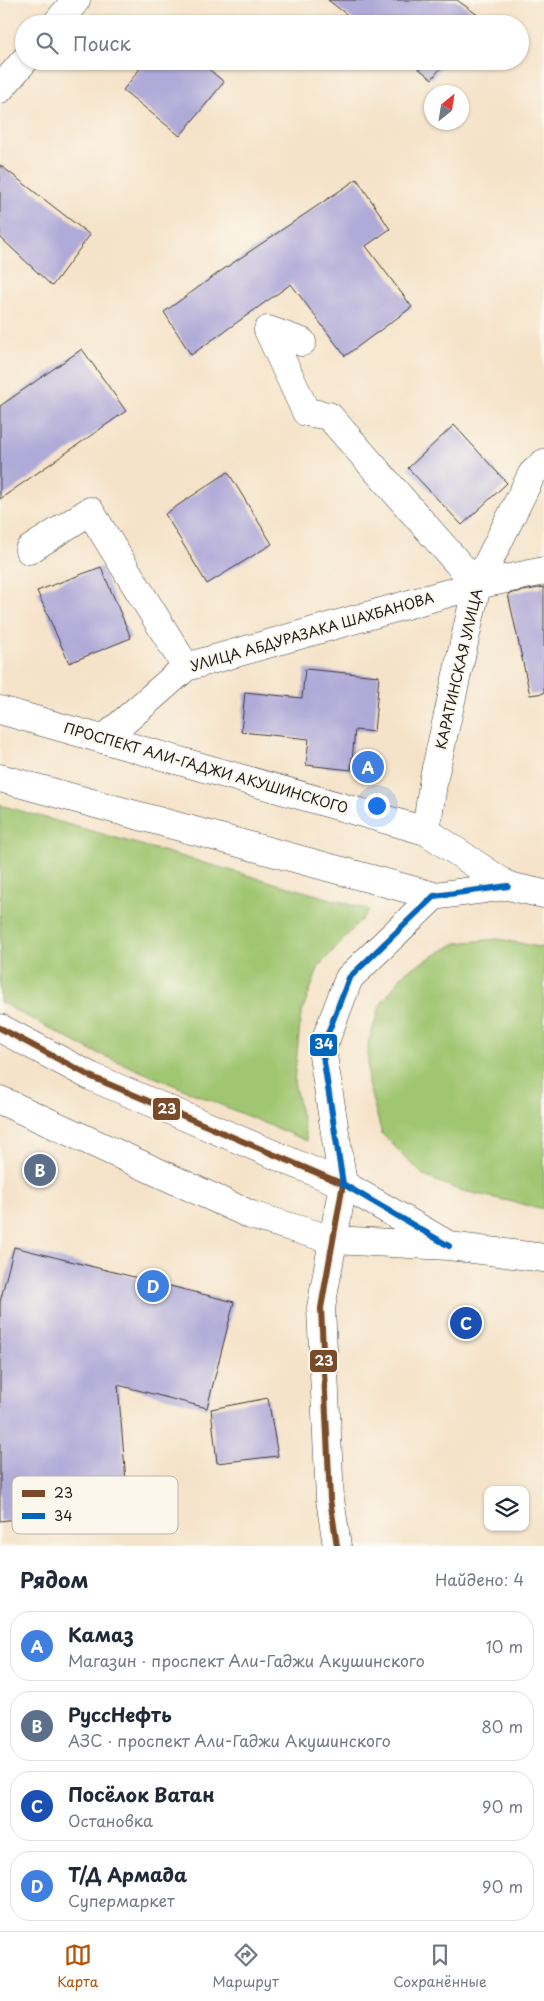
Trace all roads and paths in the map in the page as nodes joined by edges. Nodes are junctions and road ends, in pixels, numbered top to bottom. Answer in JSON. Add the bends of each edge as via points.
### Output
{"nodes":[{"id":1,"x":76,"y":0,"type":"edge"},
{"id":2,"x":64,"y":15,"type":"edge"},
{"id":3,"x":16,"y":70,"type":"edge"},
{"id":4,"x":0,"y":89,"type":"edge"},
{"id":5,"x":302,"y":342,"type":"dead end"},
{"id":6,"x":544,"y":463,"type":"edge"},
{"id":7,"x":29,"y":550,"type":"dead end"},
{"id":8,"x":544,"y":571,"type":"edge"},
{"id":9,"x":477,"y":585,"type":"junction"},
{"id":10,"x":186,"y":667,"type":"junction"},
{"id":11,"x":0,"y":710,"type":"edge"},
{"id":12,"x":104,"y":739,"type":"junction"},
{"id":13,"x":0,"y":778,"type":"edge"},
{"id":14,"x":426,"y":830,"type":"junction"},
{"id":15,"x":508,"y":886,"type":"junction"},
{"id":16,"x":544,"y":894,"type":"edge"},
{"id":17,"x":434,"y":896,"type":"junction"},
{"id":18,"x":0,"y":1028,"type":"edge"},
{"id":19,"x":0,"y":1100,"type":"edge"},
{"id":20,"x":343,"y":1184,"type":"junction"},
{"id":21,"x":333,"y":1240,"type":"junction"},
{"id":22,"x":450,"y":1246,"type":"junction"},
{"id":23,"x":544,"y":1258,"type":"edge"},
{"id":24,"x":337,"y":1546,"type":"edge"}],
"edges":[{"from":1,"to":2,"type":"main road"},
{"from":3,"to":4,"type":"main road"},
{"from":5,"to":9,"type":"main road","via":[[268,330],[306,412],[329,416]]},
{"from":6,"to":9,"type":"main road","name":"КАРАТИНСКАЯ УЛИЦА","via":[[532,474]]},
{"from":7,"to":10,"type":"main road","via":[[90,510]]},
{"from":8,"to":9,"type":"main road","name":"УЛИЦА АБДУРАЗАКА ШАХБАНОВА"},
{"from":9,"to":10,"type":"main road","name":"УЛИЦА АБДУРАЗАКА ШАХБАНОВА"},
{"from":9,"to":14,"type":"main road","name":"КАРАТИНСКАЯ УЛИЦА","via":[[434,777]]},
{"from":10,"to":12,"type":"main road","name":"УЛИЦА АБДУРАЗАКА ШАХБАНОВА"},
{"from":11,"to":12,"type":"main road","name":"ПРОСПЕКТ АЛИ-ГАДЖИ АКУШИНСКОГО"},
{"from":12,"to":14,"type":"main road","name":"ПРОСПЕКТ АЛИ-ГАДЖИ АКУШИНСКОГО"},
{"from":13,"to":17,"type":"main road"},
{"from":14,"to":15,"type":"main road","name":"ПРОСПЕКТ АЛИ-ГАДЖИ АКУШИНСКОГО"},
{"from":15,"to":16,"type":"main road","name":"ПРОСПЕКТ АЛИ-ГАДЖИ АКУШИНСКОГО"},
{"from":15,"to":17,"type":"main road"},
{"from":17,"to":20,"type":"main road","via":[[349,978],[322,1049]]},
{"from":18,"to":20,"type":"main road","via":[[92,1077]]},
{"from":19,"to":21,"type":"main road","via":[[251,1215]]},
{"from":20,"to":21,"type":"main road"},
{"from":20,"to":22,"type":"main road"},
{"from":21,"to":22,"type":"main road"},
{"from":21,"to":24,"type":"main road","via":[[321,1308],[330,1499]]},
{"from":22,"to":23,"type":"main road"}]}
